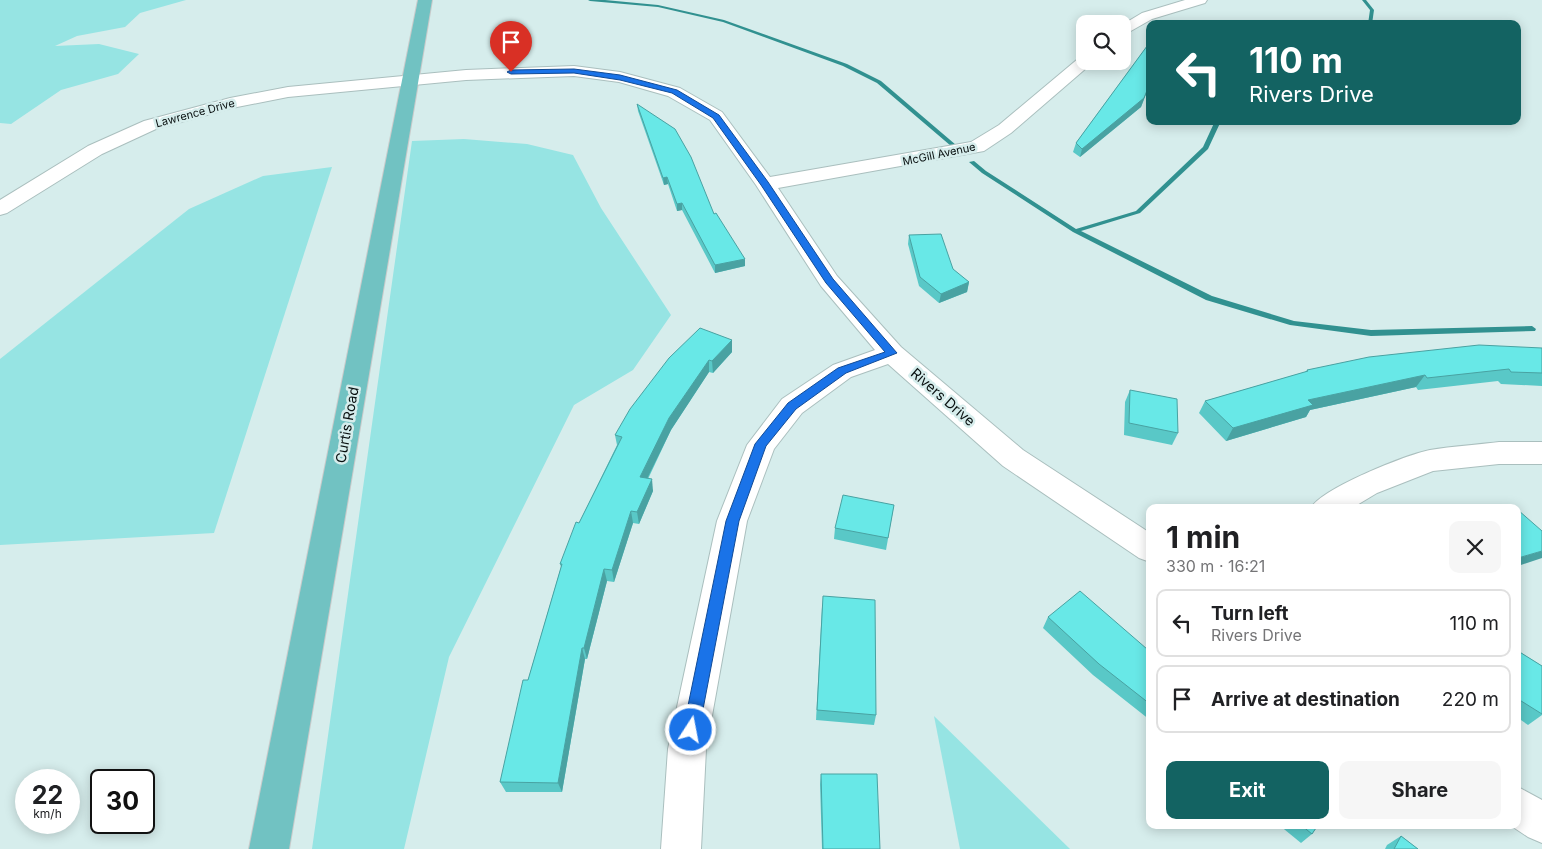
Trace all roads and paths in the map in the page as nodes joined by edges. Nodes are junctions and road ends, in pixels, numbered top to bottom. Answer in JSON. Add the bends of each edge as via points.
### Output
{"nodes":[{"id":1,"x":425,"y":0,"type":"edge"},
{"id":2,"x":1200,"y":0,"type":"edge"},
{"id":3,"x":1131,"y":26,"type":"edge"},
{"id":4,"x":1076,"y":69,"type":"edge"},
{"id":5,"x":410,"y":79,"type":"junction"},
{"id":6,"x":765,"y":184,"type":"junction"},
{"id":7,"x":0,"y":209,"type":"edge"},
{"id":8,"x":892,"y":353,"type":"junction"},
{"id":9,"x":1542,"y":452,"type":"edge"},
{"id":10,"x":1333,"y":504,"type":"edge"},
{"id":11,"x":1146,"y":546,"type":"edge"},
{"id":12,"x":1521,"y":809,"type":"edge"},
{"id":13,"x":1542,"y":823,"type":"edge"},
{"id":14,"x":269,"y":849,"type":"edge"},
{"id":15,"x":681,"y":849,"type":"edge"}],
"edges":[{"from":1,"to":5,"type":"main road","name":"Curtis Road"},
{"from":2,"to":3,"type":"street","via":[[1147,16]]},
{"from":4,"to":6,"type":"street","name":"McGill Avenue","via":[[1005,129],[977,147]]},
{"from":5,"to":6,"type":"street","name":"Rivers Drive","via":[[574,71],[620,78],[674,92],[716,116]]},
{"from":5,"to":7,"type":"street","name":"Lawrence Drive","via":[[288,92],[230,103],[150,125],[95,150]]},
{"from":5,"to":14,"type":"main road","name":"Curtis Road"},
{"from":6,"to":8,"type":"street","name":"Rivers Drive","via":[[829,281]]},
{"from":8,"to":11,"type":"street","name":"Rivers Drive","via":[[1013,458]]},
{"from":8,"to":15,"type":"street","via":[[842,371],[792,406],[761,444],[732,521],[687,749]]},
{"from":9,"to":10,"type":"street","via":[[1430,461],[1367,485]]},
{"from":12,"to":13,"type":"street"}]}
